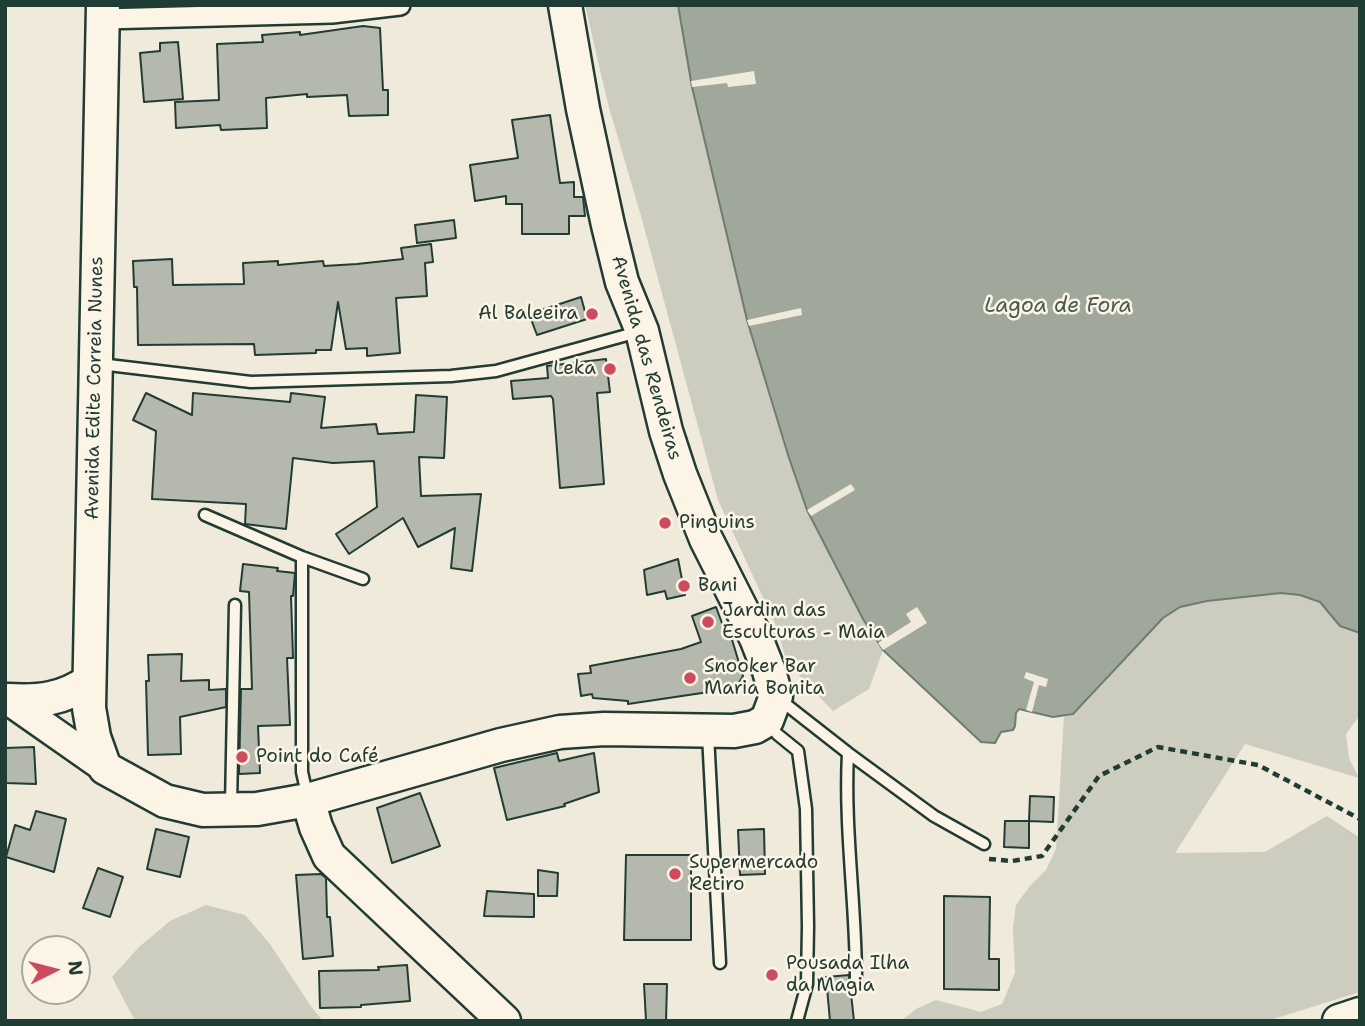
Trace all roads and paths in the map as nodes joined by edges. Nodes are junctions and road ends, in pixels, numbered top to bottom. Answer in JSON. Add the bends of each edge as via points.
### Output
{"nodes":[{"id":1,"x":400,"y":5,"type":"edge"},
{"id":2,"x":565,"y":5,"type":"edge"},
{"id":3,"x":103,"y":12,"type":"edge"},
{"id":4,"x":642,"y":331,"type":"junction"},
{"id":5,"x":96,"y":363,"type":"junction"},
{"id":6,"x":205,"y":515,"type":"dead end"},
{"id":7,"x":302,"y":557,"type":"junction"},
{"id":8,"x":363,"y":579,"type":"dead end"},
{"id":9,"x":236,"y":605,"type":"dead end"},
{"id":10,"x":89,"y":681,"type":"junction"},
{"id":11,"x":7,"y":699,"type":"edge"},
{"id":12,"x":771,"y":708,"type":"junction"},
{"id":13,"x":707,"y":731,"type":"junction"},
{"id":14,"x":848,"y":753,"type":"junction"},
{"id":15,"x":105,"y":768,"type":"junction"},
{"id":16,"x":308,"y":800,"type":"junction"},
{"id":17,"x":231,"y":809,"type":"junction"},
{"id":18,"x":1360,"y":819,"type":"edge"},
{"id":19,"x":984,"y":844,"type":"joint"},
{"id":20,"x":720,"y":963,"type":"dead end"},
{"id":21,"x":856,"y":979,"type":"dead end"},
{"id":22,"x":1360,"y":1014,"type":"edge"},
{"id":23,"x":504,"y":1021,"type":"edge"},
{"id":24,"x":797,"y":1021,"type":"edge"},
{"id":25,"x":1339,"y":1021,"type":"edge"}],
"edges":[{"from":1,"to":3,"type":"street","via":[[332,13]]},
{"from":2,"to":4,"type":"main road","name":"Avenida das Rendeiras","via":[[608,225],[622,282]]},
{"from":3,"to":5,"type":"main road","name":"Avenida Edite Correia Nunes"},
{"from":4,"to":5,"type":"lane","via":[[496,371],[451,376],[251,383]]},
{"from":4,"to":12,"type":"main road","name":"Avenida das Rendeiras","via":[[680,474],[706,539],[756,638]]},
{"from":5,"to":10,"type":"main road","name":"Avenida Edite Correia Nunes"},
{"from":6,"to":7,"type":"lane"},
{"from":7,"to":8,"type":"lane"},
{"from":7,"to":16,"type":"lane","via":[[302,772]]},
{"from":9,"to":17,"type":"lane"},
{"from":10,"to":11,"type":"main road","via":[[55,698],[35,702]]},
{"from":10,"to":15,"type":"main road","name":"Avenida Edite Correia Nunes","via":[[94,737]]},
{"from":11,"to":15,"type":"street"},
{"from":12,"to":13,"type":"main road","via":[[755,727]]},
{"from":12,"to":14,"type":"lane"},
{"from":12,"to":24,"type":"lane","via":[[778,734],[798,751],[806,809],[807,984]]},
{"from":13,"to":16,"type":"main road","via":[[561,732]]},
{"from":13,"to":20,"type":"lane"},
{"from":14,"to":19,"type":"lane","via":[[934,816]]},
{"from":14,"to":21,"type":"lane"},
{"from":15,"to":17,"type":"main road","via":[[165,801],[203,810]]},
{"from":16,"to":17,"type":"main road"},
{"from":16,"to":23,"type":"main road","via":[[329,856]]},
{"from":18,"to":19,"type":"path","via":[[1258,765],[1158,747],[1100,776],[1042,856],[1012,861],[985,858]]},
{"from":22,"to":25,"type":"main road"}]}
